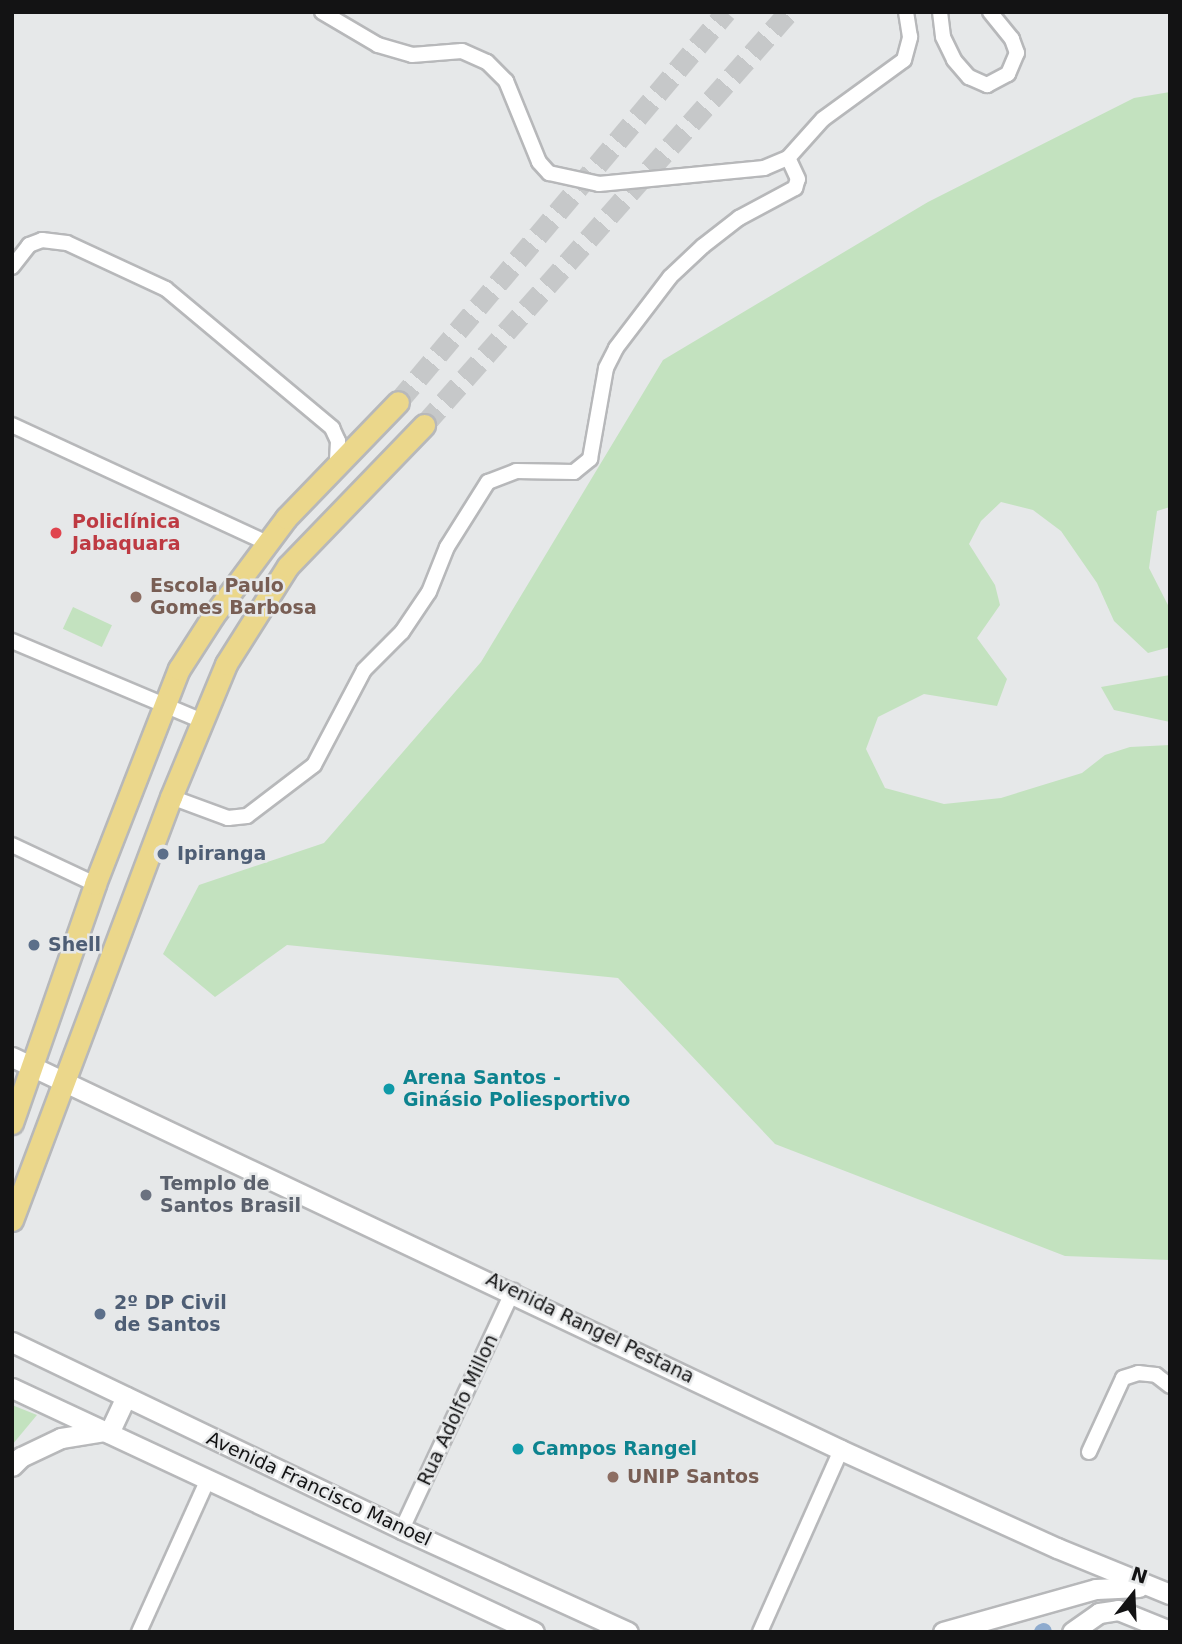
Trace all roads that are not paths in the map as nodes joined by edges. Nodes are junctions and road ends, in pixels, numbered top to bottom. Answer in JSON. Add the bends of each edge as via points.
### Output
{"nodes":[{"id":1,"x":322,"y":12,"type":"edge"},
{"id":2,"x":906,"y":12,"type":"edge"},
{"id":3,"x":940,"y":12,"type":"edge"},
{"id":4,"x":990,"y":12,"type":"edge"},
{"id":5,"x":788,"y":158,"type":"junction"},
{"id":6,"x":12,"y":267,"type":"edge"},
{"id":7,"x":398,"y":402,"type":"tunnel mouth"},
{"id":8,"x":12,"y":425,"type":"edge"},
{"id":9,"x":425,"y":425,"type":"tunnel mouth"},
{"id":10,"x":337,"y":463,"type":"junction"},
{"id":11,"x":267,"y":543,"type":"junction"},
{"id":12,"x":12,"y":640,"type":"edge"},
{"id":13,"x":163,"y":707,"type":"junction"},
{"id":14,"x":202,"y":721,"type":"junction"},
{"id":15,"x":171,"y":797,"type":"junction"},
{"id":16,"x":12,"y":845,"type":"edge"},
{"id":17,"x":95,"y":884,"type":"junction"},
{"id":18,"x":12,"y":1057,"type":"edge"},
{"id":19,"x":33,"y":1066,"type":"junction"},
{"id":20,"x":67,"y":1081,"type":"junction"},
{"id":21,"x":12,"y":1123,"type":"edge"},
{"id":22,"x":12,"y":1220,"type":"edge"},
{"id":23,"x":513,"y":1292,"type":"junction"},
{"id":24,"x":12,"y":1342,"type":"edge"},
{"id":25,"x":1170,"y":1386,"type":"edge"},
{"id":26,"x":12,"y":1388,"type":"edge"},
{"id":27,"x":125,"y":1400,"type":"junction"},
{"id":28,"x":109,"y":1429,"type":"junction"},
{"id":29,"x":841,"y":1450,"type":"junction"},
{"id":30,"x":1088,"y":1452,"type":"dead end"},
{"id":31,"x":12,"y":1466,"type":"edge"},
{"id":32,"x":208,"y":1479,"type":"junction"},
{"id":33,"x":402,"y":1529,"type":"junction"},
{"id":34,"x":1057,"y":1548,"type":"junction"},
{"id":35,"x":1096,"y":1589,"type":"junction"},
{"id":36,"x":1166,"y":1592,"type":"edge"},
{"id":37,"x":1067,"y":1597,"type":"junction"},
{"id":38,"x":1091,"y":1623,"type":"edge"},
{"id":39,"x":1170,"y":1631,"type":"edge"},
{"id":40,"x":139,"y":1632,"type":"edge"},
{"id":41,"x":534,"y":1632,"type":"edge"},
{"id":42,"x":628,"y":1632,"type":"edge"},
{"id":43,"x":760,"y":1632,"type":"edge"},
{"id":44,"x":943,"y":1632,"type":"edge"}],
"edges":[{"from":1,"to":5,"type":"street","via":[[378,45],[401,51],[462,51],[487,62],[506,81],[539,162],[549,173],[599,184],[764,168]]},
{"from":2,"to":5,"type":"street","via":[[910,37],[904,60],[823,119]]},
{"from":3,"to":4,"type":"street","via":[[943,37],[954,60],[969,77],[987,85],[1008,74],[1017,53],[1012,39]]},
{"from":5,"to":15,"type":"street","via":[[798,179],[795,188],[739,218],[703,246],[670,277],[616,348],[606,368],[590,459],[574,472],[516,471],[488,482],[447,547],[429,592],[402,632],[364,670],[314,765],[247,816],[228,818]]},
{"from":6,"to":10,"type":"street","via":[[29,245],[42,240],[67,243],[166,289],[332,428],[338,441]]},
{"from":7,"to":10,"type":"main road"},
{"from":8,"to":11,"type":"street"},
{"from":9,"to":14,"type":"main road","via":[[288,566],[254,613]]},
{"from":10,"to":11,"type":"main road"},
{"from":11,"to":13,"type":"main road","via":[[203,631]]},
{"from":12,"to":13,"type":"street"},
{"from":13,"to":14,"type":"street"},
{"from":13,"to":17,"type":"main road"},
{"from":14,"to":15,"type":"main road"},
{"from":15,"to":20,"type":"main road"},
{"from":16,"to":17,"type":"street"},
{"from":17,"to":19,"type":"main road"},
{"from":18,"to":19,"type":"main road","name":"Avenida Rangel Pestana"},
{"from":19,"to":20,"type":"main road","name":"Avenida Rangel Pestana"},
{"from":19,"to":21,"type":"main road"},
{"from":20,"to":22,"type":"main road"},
{"from":20,"to":23,"type":"main road","name":"Avenida Rangel Pestana"},
{"from":23,"to":29,"type":"main road","name":"Avenida Rangel Pestana"},
{"from":23,"to":33,"type":"street","name":"Rua Adolfo Millon"},
{"from":24,"to":27,"type":"main road","name":"Avenida Francisco Manoel"},
{"from":25,"to":30,"type":"street","via":[[1156,1375],[1138,1373],[1124,1378]]},
{"from":26,"to":28,"type":"main road","name":"Avenida Francisco Manoel"},
{"from":27,"to":28,"type":"main road"},
{"from":27,"to":33,"type":"main road","name":"Avenida Francisco Manoel"},
{"from":28,"to":31,"type":"main road","via":[[61,1438]]},
{"from":28,"to":32,"type":"main road","name":"Avenida Francisco Manoel"},
{"from":29,"to":34,"type":"main road","name":"Avenida Rangel Pestana"},
{"from":29,"to":43,"type":"street"},
{"from":32,"to":40,"type":"street"},
{"from":32,"to":41,"type":"main road","name":"Avenida Francisco Manoel"},
{"from":33,"to":42,"type":"main road","name":"Avenida Francisco Manoel"},
{"from":34,"to":35,"type":"main road"},
{"from":34,"to":36,"type":"main road","name":"Avenida Rangel Pestana"},
{"from":35,"to":36,"type":"main road","via":[[1134,1586]]},
{"from":35,"to":37,"type":"main road"},
{"from":35,"to":38,"type":"main road"},
{"from":37,"to":38,"type":"main road"},
{"from":37,"to":44,"type":"main road"},
{"from":38,"to":39,"type":"main road"}]}
